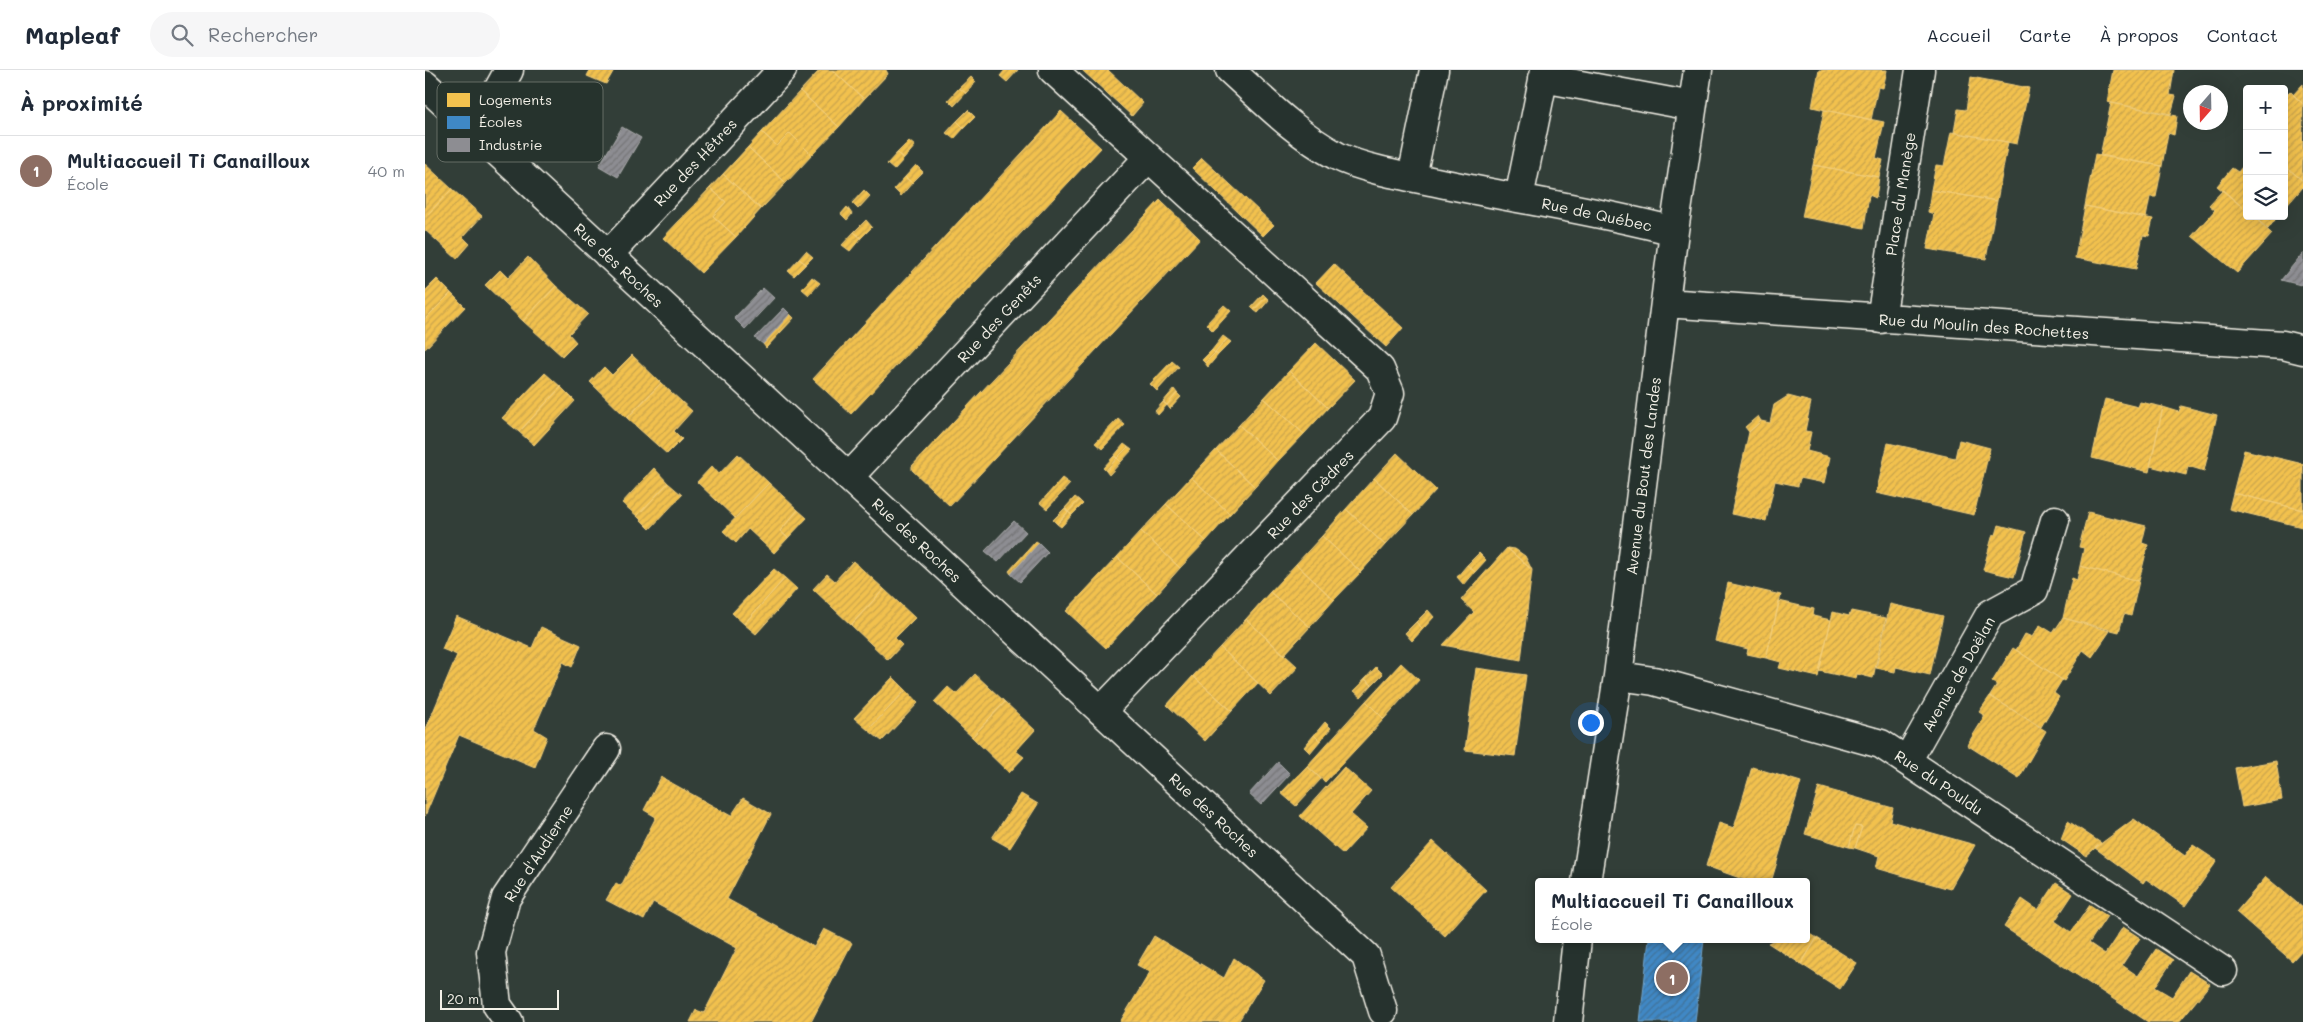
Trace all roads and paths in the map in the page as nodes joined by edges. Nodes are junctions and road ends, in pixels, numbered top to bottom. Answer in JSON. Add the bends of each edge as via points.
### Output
{"nodes":[{"id":1,"x":509,"y":70,"type":"edge"},
{"id":2,"x":782,"y":70,"type":"edge"},
{"id":3,"x":1053,"y":70,"type":"edge"},
{"id":4,"x":1230,"y":70,"type":"edge"},
{"id":5,"x":1434,"y":70,"type":"edge"},
{"id":6,"x":1698,"y":70,"type":"edge"},
{"id":7,"x":1920,"y":70,"type":"edge"},
{"id":8,"x":1544,"y":74,"type":"edge"},
{"id":9,"x":502,"y":82,"type":"edge"},
{"id":10,"x":425,"y":85,"type":"edge"},
{"id":11,"x":437,"y":96,"type":"edge"},
{"id":12,"x":1692,"y":106,"type":"junction"},
{"id":13,"x":1148,"y":158,"type":"junction"},
{"id":14,"x":508,"y":162,"type":"edge"},
{"id":15,"x":1413,"y":177,"type":"junction"},
{"id":16,"x":1519,"y":198,"type":"junction"},
{"id":17,"x":1674,"y":231,"type":"junction"},
{"id":18,"x":608,"y":254,"type":"junction"},
{"id":19,"x":1665,"y":304,"type":"junction"},
{"id":20,"x":1881,"y":319,"type":"junction"},
{"id":21,"x":2303,"y":350,"type":"edge"},
{"id":22,"x":849,"y":477,"type":"junction"},
{"id":23,"x":2055,"y":520,"type":"dead end"},
{"id":24,"x":1618,"y":676,"type":"junction"},
{"id":25,"x":1101,"y":711,"type":"junction"},
{"id":26,"x":606,"y":749,"type":"dead end"},
{"id":27,"x":1907,"y":761,"type":"junction"},
{"id":28,"x":1587,"y":878,"type":"edge"},
{"id":29,"x":1577,"y":943,"type":"edge"},
{"id":30,"x":2223,"y":971,"type":"dead end"},
{"id":31,"x":1383,"y":1011,"type":"dead end"},
{"id":32,"x":509,"y":1022,"type":"edge"},
{"id":33,"x":1568,"y":1022,"type":"edge"}],
"edges":[{"from":1,"to":9,"type":"street"},
{"from":2,"to":18,"type":"street","name":"Rue des Hêtres"},
{"from":3,"to":13,"type":"street"},
{"from":4,"to":15,"type":"street","name":"Rue de Québec","via":[[1288,124],[1337,156]]},
{"from":5,"to":15,"type":"street"},
{"from":6,"to":12,"type":"street","name":"Avenue du Bout des Landes"},
{"from":7,"to":20,"type":"street","name":"Place du Manège"},
{"from":8,"to":12,"type":"street"},
{"from":8,"to":16,"type":"street"},
{"from":10,"to":11,"type":"street","name":"Rue des Roches"},
{"from":12,"to":17,"type":"street","name":"Avenue du Bout des Landes"},
{"from":13,"to":22,"type":"street","name":"Rue des Genêts"},
{"from":13,"to":25,"type":"street","name":"Rue des Cèdres","via":[[1381,369],[1390,393],[1383,418]]},
{"from":14,"to":18,"type":"street","name":"Rue des Roches"},
{"from":15,"to":16,"type":"street","name":"Rue de Québec"},
{"from":16,"to":17,"type":"street","name":"Rue de Québec","via":[[1611,215]]},
{"from":17,"to":19,"type":"street","name":"Avenue du Bout des Landes"},
{"from":18,"to":22,"type":"street","name":"Rue des Roches"},
{"from":19,"to":20,"type":"street","name":"Rue du Moulin des Rochettes"},
{"from":19,"to":24,"type":"street","name":"Avenue du Bout des Landes"},
{"from":20,"to":21,"type":"street","name":"Rue du Moulin des Rochettes","via":[[2283,345]]},
{"from":22,"to":25,"type":"street","name":"Rue des Roches"},
{"from":23,"to":27,"type":"street","name":"Avenue de Doëlan","via":[[2034,590],[1990,614]]},
{"from":24,"to":27,"type":"street","name":"Rue du Pouldu","via":[[1655,682],[1881,744]]},
{"from":24,"to":28,"type":"street","name":"Avenue du Bout des Landes"},
{"from":25,"to":31,"type":"street","name":"Rue des Roches","via":[[1366,956]]},
{"from":26,"to":32,"type":"street","name":"Rue d'Audierne","via":[[506,898],[491,952],[497,1005]]},
{"from":27,"to":30,"type":"street","name":"Rue du Pouldu"},
{"from":29,"to":33,"type":"street"}]}
